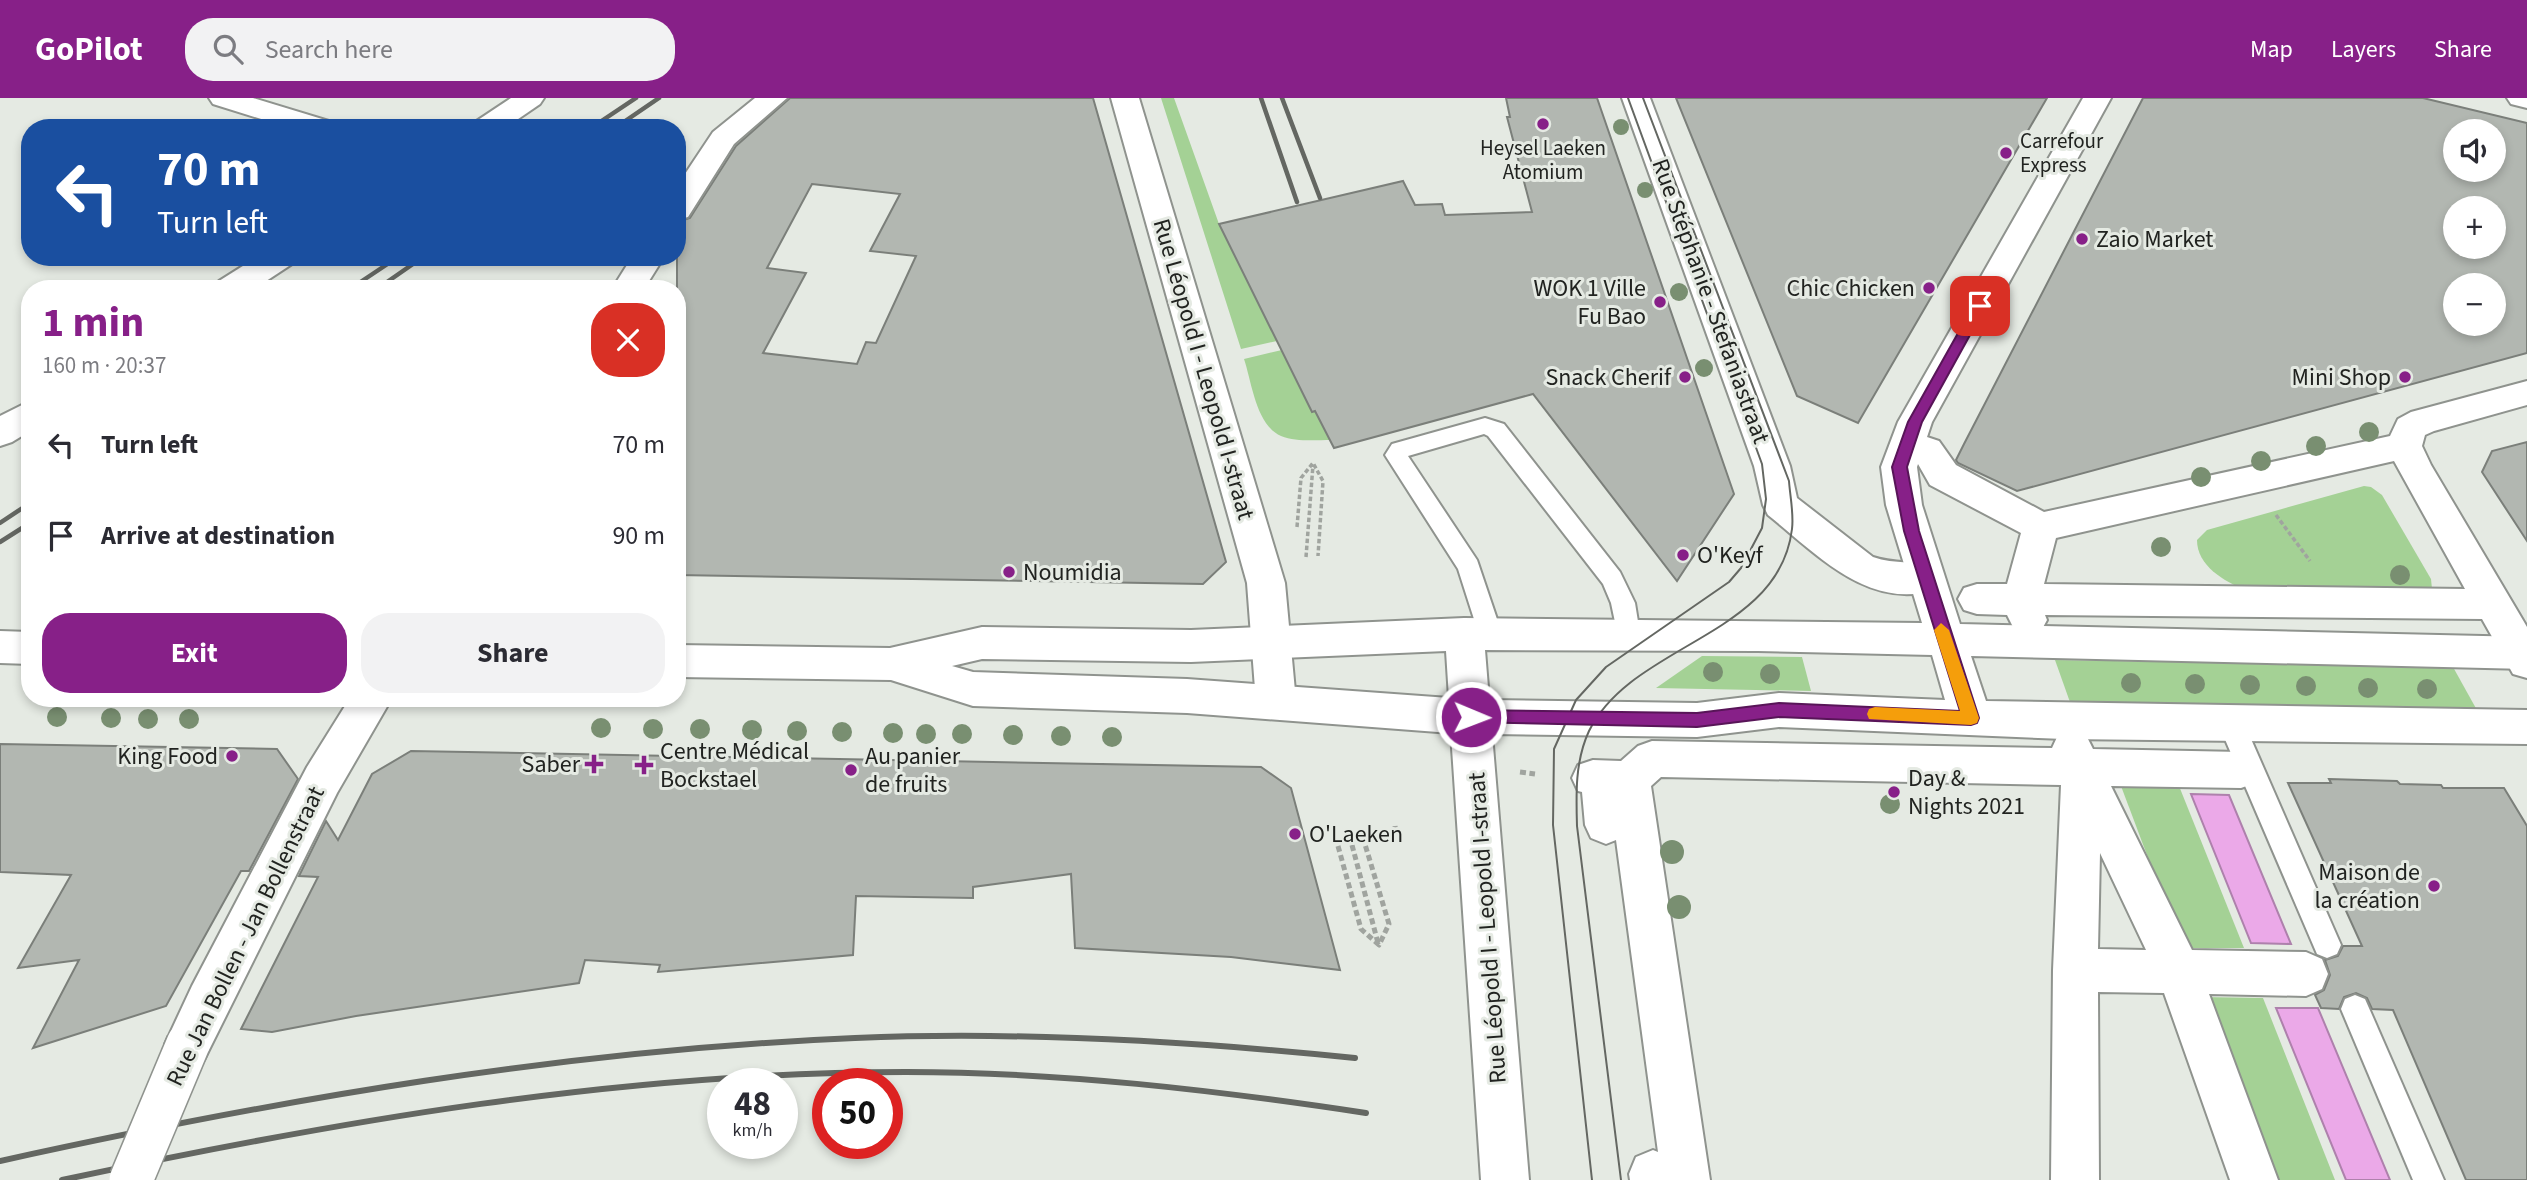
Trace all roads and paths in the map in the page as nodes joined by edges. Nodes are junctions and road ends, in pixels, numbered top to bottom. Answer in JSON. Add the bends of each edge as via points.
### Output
{"nodes":[{"id":1,"x":223,"y":98,"type":"edge"},
{"id":2,"x":530,"y":98,"type":"edge"},
{"id":3,"x":773,"y":98,"type":"edge"},
{"id":4,"x":1125,"y":98,"type":"edge"},
{"id":5,"x":1636,"y":98,"type":"edge"},
{"id":6,"x":2097,"y":98,"type":"edge"},
{"id":7,"x":2521,"y":98,"type":"edge"},
{"id":8,"x":2527,"y":99,"type":"edge"},
{"id":9,"x":292,"y":119,"type":"edge"},
{"id":10,"x":498,"y":119,"type":"edge"},
{"id":11,"x":686,"y":196,"type":"edge"},
{"id":12,"x":267,"y":266,"type":"edge"},
{"id":13,"x":244,"y":280,"type":"edge"},
{"id":14,"x":2527,"y":393,"type":"edge"},
{"id":15,"x":21,"y":420,"type":"edge"},
{"id":16,"x":0,"y":433,"type":"edge"},
{"id":17,"x":2408,"y":437,"type":"junction"},
{"id":18,"x":1927,"y":450,"type":"dead end"},
{"id":19,"x":1313,"y":463,"type":"junction"},
{"id":20,"x":2263,"y":498,"type":"junction"},
{"id":21,"x":2041,"y":527,"type":"junction"},
{"id":22,"x":1297,"y":531,"type":"dead end"},
{"id":23,"x":1318,"y":556,"type":"dead end"},
{"id":24,"x":1306,"y":558,"type":"dead end"},
{"id":25,"x":2311,"y":562,"type":"dead end"},
{"id":26,"x":1925,"y":578,"type":"junction"},
{"id":27,"x":1977,"y":599,"type":"dead end"},
{"id":28,"x":2477,"y":605,"type":"dead end"},
{"id":29,"x":2025,"y":610,"type":"junction"},
{"id":30,"x":1477,"y":634,"type":"junction"},
{"id":31,"x":1628,"y":634,"type":"junction"},
{"id":32,"x":1944,"y":639,"type":"junction"},
{"id":33,"x":1272,"y":642,"type":"junction"},
{"id":34,"x":0,"y":647,"type":"edge"},
{"id":35,"x":21,"y":648,"type":"edge"},
{"id":36,"x":2525,"y":656,"type":"edge"},
{"id":37,"x":686,"y":661,"type":"edge"},
{"id":38,"x":890,"y":664,"type":"junction"},
{"id":39,"x":1276,"y":702,"type":"junction"},
{"id":40,"x":367,"y":707,"type":"edge"},
{"id":41,"x":1471,"y":717,"type":"junction"},
{"id":42,"x":1971,"y":718,"type":"junction"},
{"id":43,"x":2231,"y":723,"type":"junction"},
{"id":44,"x":2527,"y":727,"type":"edge"},
{"id":45,"x":2077,"y":757,"type":"junction"},
{"id":46,"x":2241,"y":770,"type":"dead end"},
{"id":47,"x":1607,"y":779,"type":"junction"},
{"id":48,"x":1606,"y":825,"type":"dead end"},
{"id":49,"x":1395,"y":826,"type":"dead end"},
{"id":50,"x":1364,"y":841,"type":"dead end"},
{"id":51,"x":1397,"y":841,"type":"dead end"},
{"id":52,"x":1352,"y":845,"type":"dead end"},
{"id":53,"x":1338,"y":846,"type":"dead end"},
{"id":54,"x":1378,"y":945,"type":"junction"},
{"id":55,"x":2317,"y":960,"type":"joint"},
{"id":56,"x":2075,"y":970,"type":"junction"},
{"id":57,"x":2179,"y":972,"type":"junction"},
{"id":58,"x":2355,"y":1009,"type":"dead end"},
{"id":59,"x":1664,"y":1178,"type":"edge"},
{"id":60,"x":131,"y":1180,"type":"edge"},
{"id":61,"x":1505,"y":1180,"type":"edge"},
{"id":62,"x":2075,"y":1180,"type":"edge"},
{"id":63,"x":2254,"y":1180,"type":"edge"},
{"id":64,"x":2429,"y":1180,"type":"edge"}],
"edges":[{"from":1,"to":9,"type":"street"},
{"from":2,"to":10,"type":"street"},
{"from":3,"to":11,"type":"street","via":[[723,138]]},
{"from":4,"to":33,"type":"street","name":"Rue Léopold I - Leopold I-straat","via":[[1266,583]]},
{"from":5,"to":26,"type":"street","name":"Rue Stéphanie - Stefaniastraat","via":[[1772,466],[1781,505],[1860,568],[1885,577]]},
{"from":6,"to":26,"type":"street","via":[[1907,440],[1899,467],[1904,505]]},
{"from":7,"to":8,"type":"street"},
{"from":12,"to":13,"type":"street"},
{"from":14,"to":17,"type":"street","via":[[2423,421]]},
{"from":15,"to":16,"type":"street"},
{"from":17,"to":20,"type":"street"},
{"from":17,"to":36,"type":"street","via":[[2414,468]]},
{"from":18,"to":21,"type":"street","via":[[1943,475]]},
{"from":19,"to":22,"type":"path","via":[[1301,478]]},
{"from":19,"to":23,"type":"path","via":[[1323,481]]},
{"from":19,"to":24,"type":"path"},
{"from":20,"to":21,"type":"street"},
{"from":20,"to":25,"type":"path"},
{"from":21,"to":29,"type":"street"},
{"from":26,"to":32,"type":"street"},
{"from":27,"to":29,"type":"street"},
{"from":28,"to":29,"type":"street"},
{"from":30,"to":31,"type":"street"},
{"from":30,"to":31,"type":"lane","via":[[1469,567],[1396,455],[1400,450],[1485,426],[1496,430],[1612,579],[1623,603]]},
{"from":30,"to":33,"type":"street"},
{"from":30,"to":41,"type":"street","name":"Rue Léopold I - Leopold I-straat"},
{"from":31,"to":32,"type":"street"},
{"from":32,"to":36,"type":"street"},
{"from":32,"to":42,"type":"street"},
{"from":33,"to":38,"type":"street","via":[[1191,646],[982,643]]},
{"from":33,"to":39,"type":"street","name":"Rue Léopold I - Leopold I-straat"},
{"from":34,"to":35,"type":"street"},
{"from":37,"to":38,"type":"street"},
{"from":38,"to":39,"type":"street","via":[[973,689]]},
{"from":39,"to":41,"type":"street"},
{"from":40,"to":60,"type":"street","name":"Rue Jan Bollen - Jan Bollenstraat","bridge":true,"via":[[322,780],[188,1044]]},
{"from":41,"to":42,"type":"street","via":[[1697,720],[1779,710]]},
{"from":41,"to":61,"type":"street","name":"Rue Léopold I - Leopold I-straat"},
{"from":42,"to":43,"type":"street"},
{"from":43,"to":44,"type":"street"},
{"from":43,"to":55,"type":"lane"},
{"from":45,"to":46,"type":"street"},
{"from":45,"to":47,"type":"street","via":[[1843,753],[1652,759]]},
{"from":45,"to":56,"type":"street"},
{"from":45,"to":57,"type":"street"},
{"from":47,"to":48,"type":"street"},
{"from":47,"to":59,"type":"street"},
{"from":49,"to":51,"type":"path"},
{"from":50,"to":54,"type":"path","via":[[1389,923]]},
{"from":52,"to":54,"type":"path"},
{"from":53,"to":54,"type":"path","via":[[1361,929]]},
{"from":55,"to":57,"type":"street"},
{"from":56,"to":57,"type":"street"},
{"from":56,"to":62,"type":"street"},
{"from":57,"to":63,"type":"street"},
{"from":58,"to":64,"type":"lane"}]}
